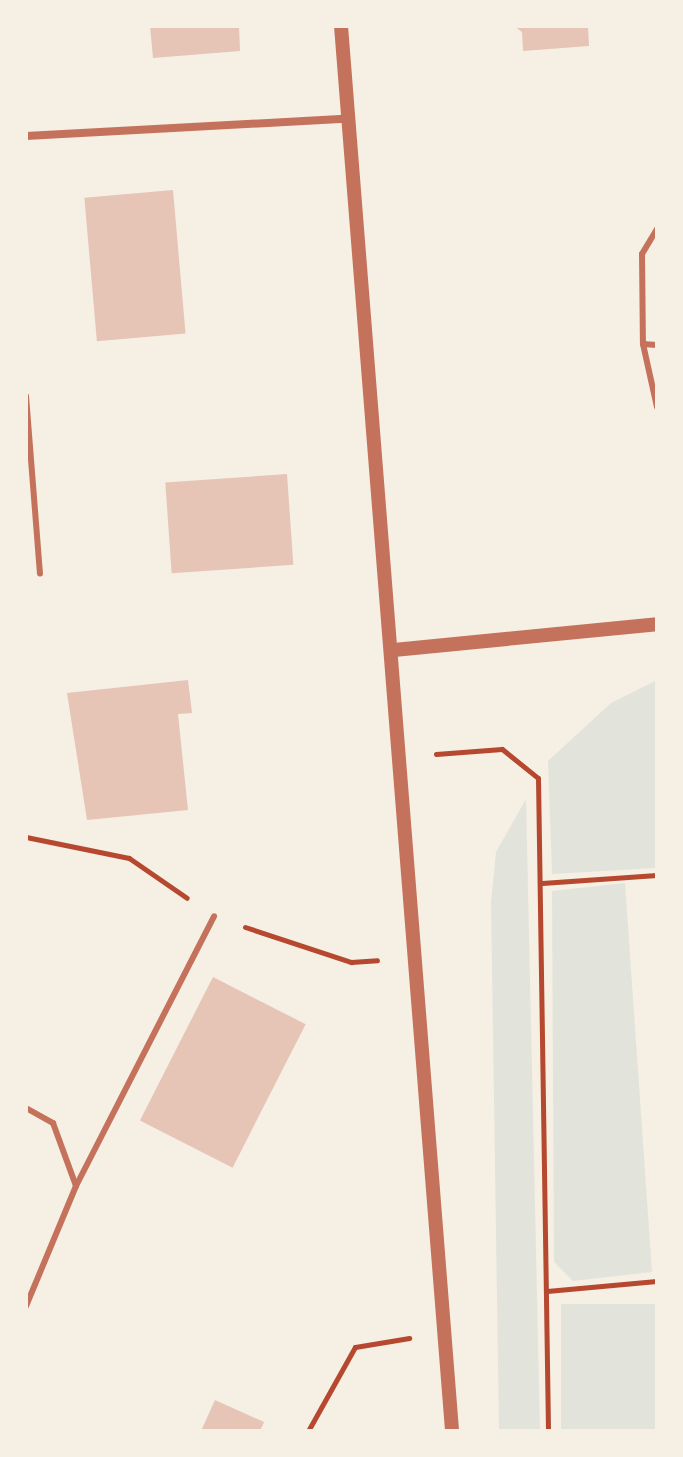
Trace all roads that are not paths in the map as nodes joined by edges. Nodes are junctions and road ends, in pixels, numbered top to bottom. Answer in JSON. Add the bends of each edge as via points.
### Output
{"nodes":[{"id":1,"x":341,"y":26,"type":"edge"},
{"id":2,"x":345,"y":119,"type":"junction"},
{"id":3,"x":26,"y":136,"type":"edge"},
{"id":4,"x":657,"y":229,"type":"edge"},
{"id":5,"x":643,"y":344,"type":"junction"},
{"id":6,"x":657,"y":345,"type":"edge"},
{"id":7,"x":26,"y":396,"type":"edge"},
{"id":8,"x":657,"y":407,"type":"edge"},
{"id":9,"x":40,"y":573,"type":"dead end"},
{"id":10,"x":657,"y":624,"type":"edge"},
{"id":11,"x":394,"y":650,"type":"junction"},
{"id":12,"x":214,"y":916,"type":"dead end"},
{"id":13,"x":26,"y":1108,"type":"edge"},
{"id":14,"x":76,"y":1186,"type":"junction"},
{"id":15,"x":26,"y":1306,"type":"edge"},
{"id":16,"x":452,"y":1431,"type":"edge"}],
"edges":[{"from":1,"to":2,"type":"street"},
{"from":2,"to":3,"type":"street"},
{"from":2,"to":11,"type":"street"},
{"from":4,"to":5,"type":"lane","via":[[642,254]]},
{"from":5,"to":6,"type":"lane"},
{"from":5,"to":8,"type":"lane"},
{"from":7,"to":9,"type":"lane"},
{"from":10,"to":11,"type":"street"},
{"from":11,"to":16,"type":"street"},
{"from":12,"to":14,"type":"lane"},
{"from":13,"to":14,"type":"lane","via":[[53,1123]]},
{"from":14,"to":15,"type":"lane"}]}
